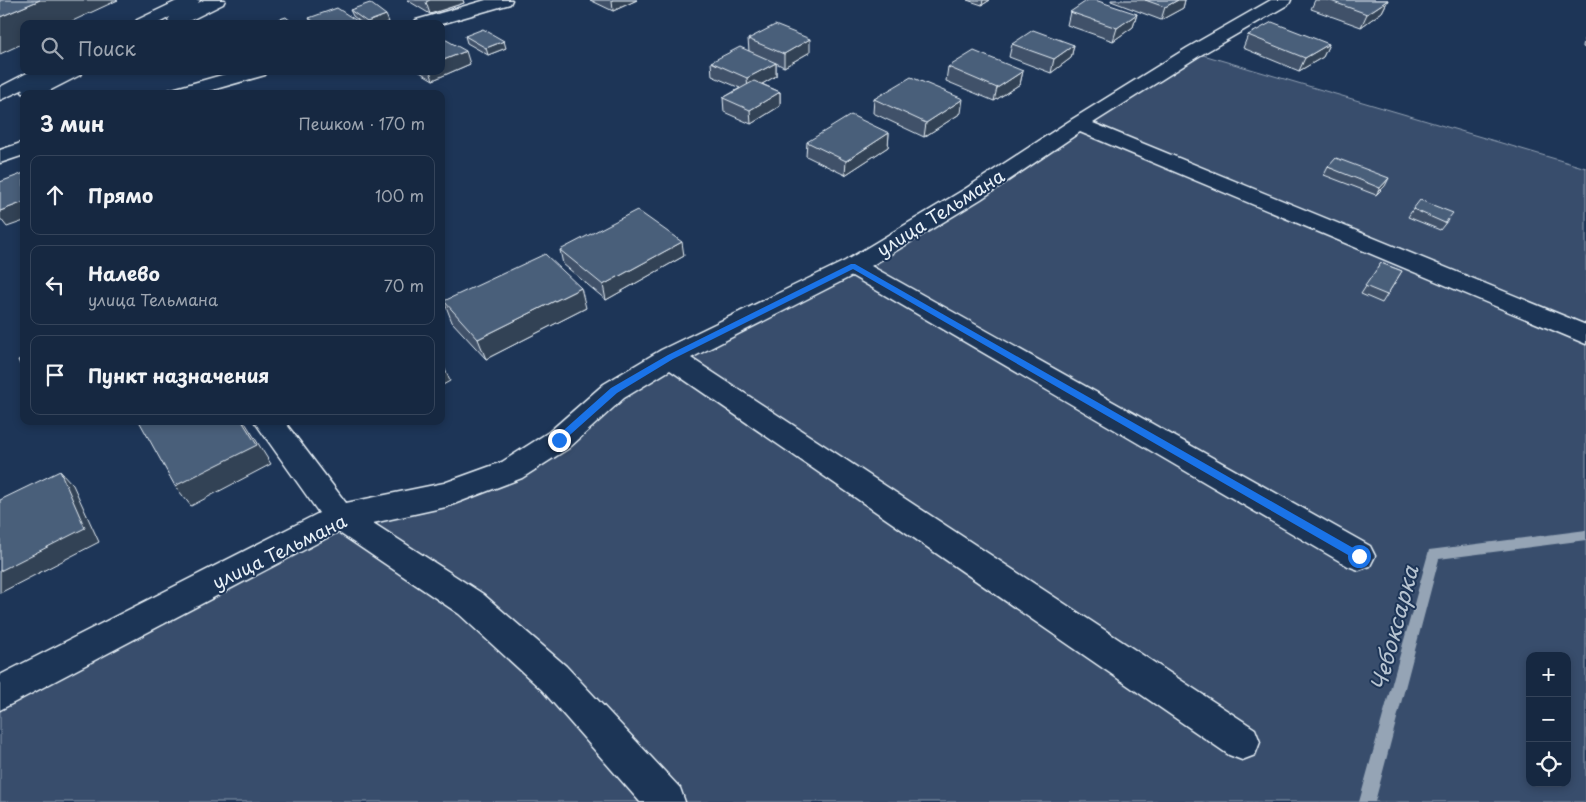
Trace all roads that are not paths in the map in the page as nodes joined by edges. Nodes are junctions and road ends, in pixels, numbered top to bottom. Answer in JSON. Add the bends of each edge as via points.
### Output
{"nodes":[{"id":1,"x":192,"y":0,"type":"edge"},
{"id":2,"x":217,"y":0,"type":"edge"},
{"id":3,"x":504,"y":0,"type":"edge"},
{"id":4,"x":1284,"y":0,"type":"edge"},
{"id":5,"x":152,"y":20,"type":"edge"},
{"id":6,"x":177,"y":20,"type":"edge"},
{"id":7,"x":436,"y":20,"type":"edge"},
{"id":8,"x":38,"y":75,"type":"edge"},
{"id":9,"x":65,"y":75,"type":"edge"},
{"id":10,"x":244,"y":75,"type":"edge"},
{"id":11,"x":36,"y":90,"type":"edge"},
{"id":12,"x":190,"y":90,"type":"edge"},
{"id":13,"x":0,"y":94,"type":"edge"},
{"id":14,"x":20,"y":98,"type":"edge"},
{"id":15,"x":0,"y":108,"type":"edge"},
{"id":16,"x":1078,"y":124,"type":"junction"},
{"id":17,"x":20,"y":150,"type":"edge"},
{"id":18,"x":0,"y":157,"type":"edge"},
{"id":19,"x":853,"y":266,"type":"junction"},
{"id":20,"x":1586,"y":335,"type":"edge"},
{"id":21,"x":670,"y":357,"type":"junction"},
{"id":22,"x":271,"y":425,"type":"edge"},
{"id":23,"x":339,"y":517,"type":"junction"},
{"id":24,"x":1359,"y":556,"type":"dead end"},
{"id":25,"x":0,"y":694,"type":"edge"},
{"id":26,"x":1242,"y":742,"type":"dead end"},
{"id":27,"x":666,"y":802,"type":"edge"}],
"edges":[{"from":1,"to":5,"type":"street"},
{"from":2,"to":6,"type":"street"},
{"from":3,"to":7,"type":"street"},
{"from":4,"to":16,"type":"street","name":"улица Тельмана"},
{"from":8,"to":13,"type":"street"},
{"from":9,"to":11,"type":"street"},
{"from":10,"to":12,"type":"street"},
{"from":14,"to":15,"type":"street"},
{"from":16,"to":19,"type":"street","name":"улица Тельмана","via":[[973,194]]},
{"from":16,"to":20,"type":"street"},
{"from":17,"to":18,"type":"street"},
{"from":19,"to":21,"type":"street","name":"улица Тельмана"},
{"from":19,"to":24,"type":"street"},
{"from":21,"to":23,"type":"street","name":"улица Тельмана","via":[[614,390],[559,440],[512,470],[446,495]]},
{"from":21,"to":26,"type":"street"},
{"from":22,"to":23,"type":"street"},
{"from":23,"to":25,"type":"street","name":"улица Тельмана"},
{"from":23,"to":27,"type":"street","via":[[471,604],[554,678]]}]}
